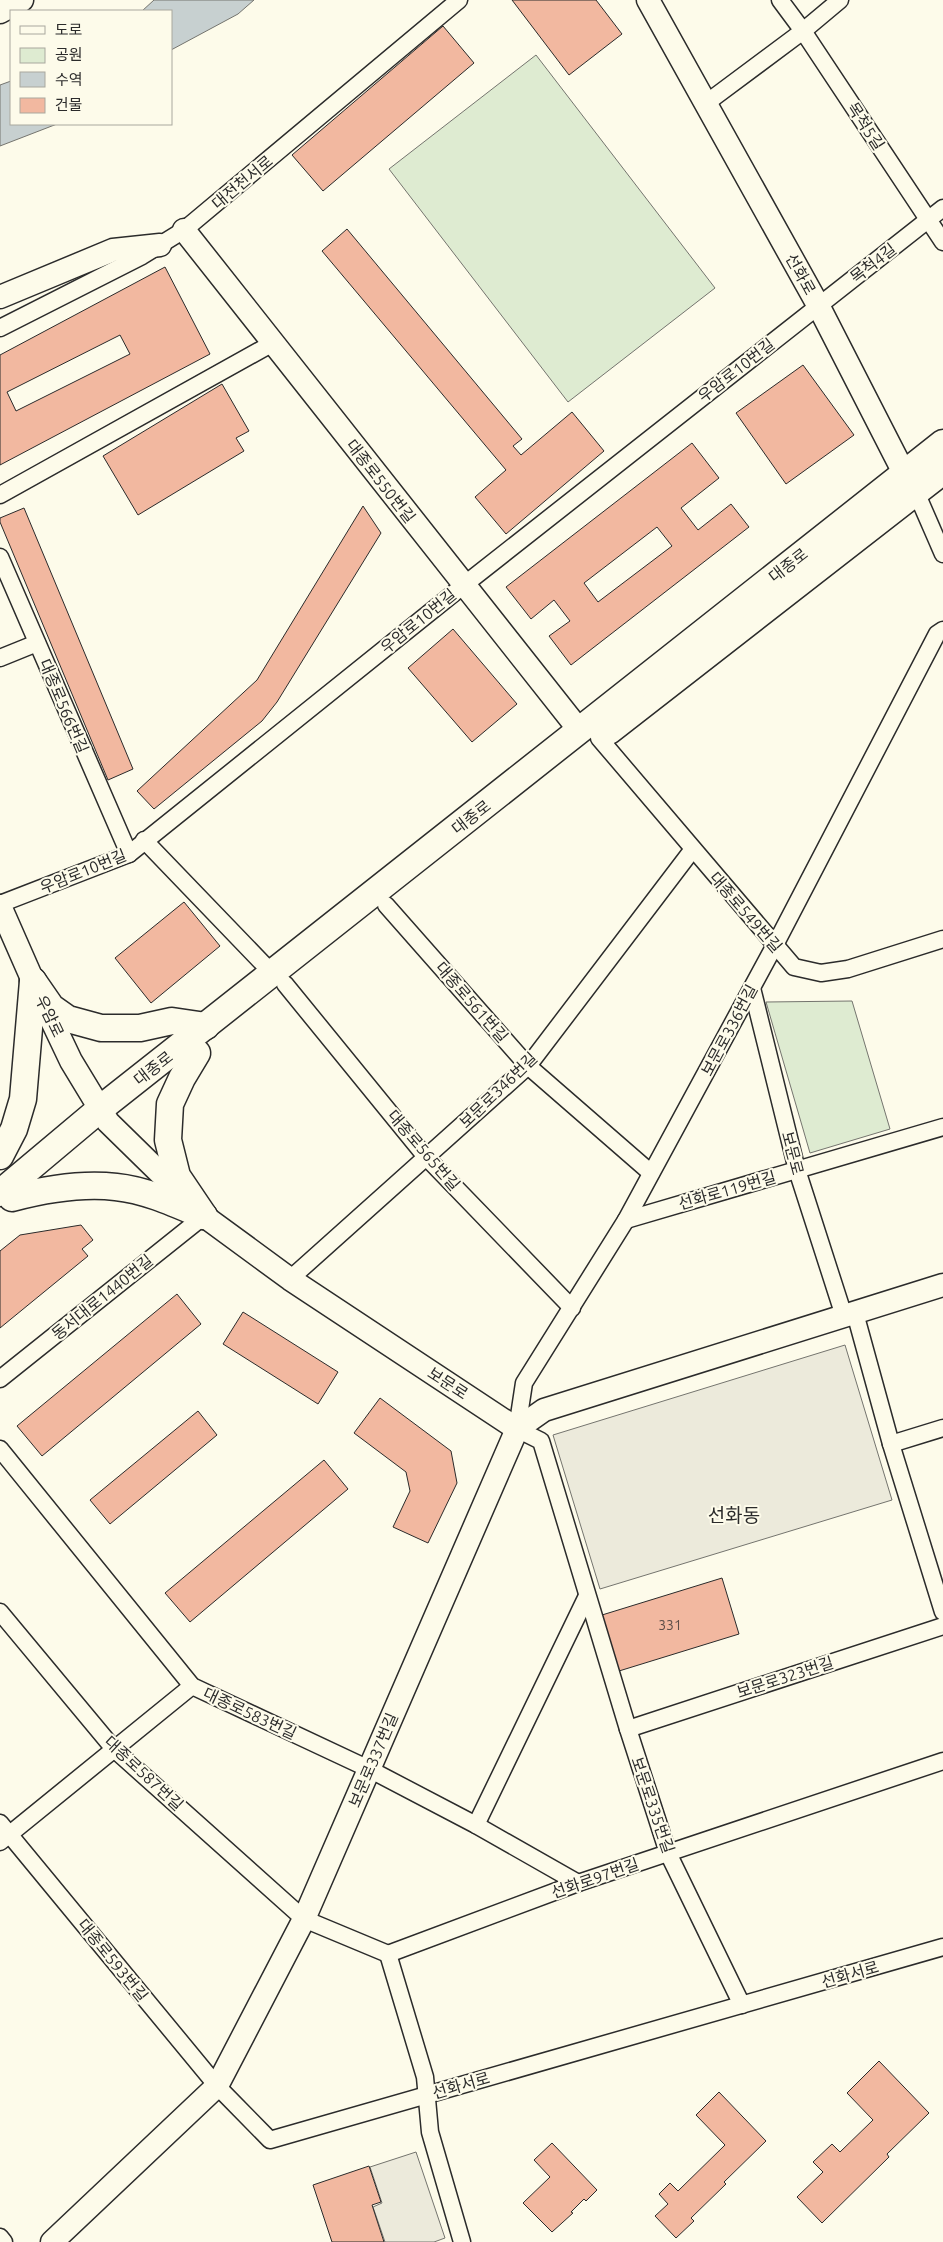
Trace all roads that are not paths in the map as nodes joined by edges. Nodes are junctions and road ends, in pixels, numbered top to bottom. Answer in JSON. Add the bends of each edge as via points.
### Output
{"nodes":[{"id":1,"x":459,"y":0,"type":"edge"},
{"id":2,"x":648,"y":0,"type":"edge"},
{"id":3,"x":780,"y":0,"type":"edge"},
{"id":4,"x":840,"y":0,"type":"edge"},
{"id":5,"x":804,"y":31,"type":"junction"},
{"id":6,"x":705,"y":104,"type":"junction"},
{"id":7,"x":943,"y":208,"type":"edge"},
{"id":8,"x":928,"y":220,"type":"junction"},
{"id":9,"x":184,"y":230,"type":"junction"},
{"id":10,"x":943,"y":242,"type":"edge"},
{"id":11,"x":160,"y":245,"type":"junction"},
{"id":12,"x":0,"y":297,"type":"edge"},
{"id":13,"x":818,"y":306,"type":"junction"},
{"id":14,"x":0,"y":328,"type":"edge"},
{"id":15,"x":273,"y":343,"type":"junction"},
{"id":16,"x":943,"y":443,"type":"edge"},
{"id":17,"x":943,"y":471,"type":"edge"},
{"id":18,"x":910,"y":483,"type":"junction"},
{"id":19,"x":0,"y":496,"type":"edge"},
{"id":20,"x":943,"y":554,"type":"edge"},
{"id":21,"x":0,"y":557,"type":"edge"},
{"id":22,"x":464,"y":585,"type":"junction"},
{"id":23,"x":943,"y":630,"type":"edge"},
{"id":24,"x":38,"y":643,"type":"junction"},
{"id":25,"x":0,"y":658,"type":"edge"},
{"id":26,"x":590,"y":734,"type":"junction"},
{"id":27,"x":144,"y":840,"type":"junction"},
{"id":28,"x":693,"y":849,"type":"junction"},
{"id":29,"x":129,"y":854,"type":"junction"},
{"id":30,"x":0,"y":905,"type":"edge"},
{"id":31,"x":386,"y":905,"type":"junction"},
{"id":32,"x":943,"y":940,"type":"edge"},
{"id":33,"x":775,"y":945,"type":"junction"},
{"id":34,"x":279,"y":979,"type":"junction"},
{"id":35,"x":33,"y":981,"type":"junction"},
{"id":36,"x":752,"y":988,"type":"junction"},
{"id":37,"x":206,"y":1026,"type":"junction"},
{"id":38,"x":197,"y":1053,"type":"junction"},
{"id":39,"x":528,"y":1066,"type":"junction"},
{"id":40,"x":104,"y":1115,"type":"junction"},
{"id":41,"x":943,"y":1126,"type":"edge"},
{"id":42,"x":0,"y":1156,"type":"edge"},
{"id":43,"x":426,"y":1157,"type":"junction"},
{"id":44,"x":797,"y":1170,"type":"junction"},
{"id":45,"x":652,"y":1173,"type":"junction"},
{"id":46,"x":4,"y":1200,"type":"edge"},
{"id":47,"x":204,"y":1216,"type":"junction"},
{"id":48,"x":626,"y":1220,"type":"junction"},
{"id":49,"x":290,"y":1279,"type":"junction"},
{"id":50,"x":943,"y":1285,"type":"edge"},
{"id":51,"x":572,"y":1308,"type":"junction"},
{"id":52,"x":849,"y":1315,"type":"junction"},
{"id":53,"x":0,"y":1379,"type":"edge"},
{"id":54,"x":943,"y":1428,"type":"edge"},
{"id":55,"x":517,"y":1429,"type":"junction"},
{"id":56,"x":891,"y":1444,"type":"junction"},
{"id":57,"x":0,"y":1449,"type":"edge"},
{"id":58,"x":587,"y":1596,"type":"junction"},
{"id":59,"x":0,"y":1612,"type":"edge"},
{"id":60,"x":943,"y":1612,"type":"edge"},
{"id":61,"x":943,"y":1626,"type":"edge"},
{"id":62,"x":192,"y":1686,"type":"junction"},
{"id":63,"x":628,"y":1729,"type":"junction"},
{"id":64,"x":114,"y":1749,"type":"junction"},
{"id":65,"x":943,"y":1761,"type":"edge"},
{"id":66,"x":369,"y":1769,"type":"junction"},
{"id":67,"x":476,"y":1825,"type":"junction"},
{"id":68,"x":3,"y":1833,"type":"edge"},
{"id":69,"x":668,"y":1853,"type":"junction"},
{"id":70,"x":578,"y":1883,"type":"junction"},
{"id":71,"x":304,"y":1919,"type":"junction"},
{"id":72,"x":943,"y":1947,"type":"edge"},
{"id":73,"x":388,"y":1954,"type":"junction"},
{"id":74,"x":742,"y":2005,"type":"junction"},
{"id":75,"x":217,"y":2086,"type":"junction"},
{"id":76,"x":426,"y":2095,"type":"junction"},
{"id":77,"x":0,"y":2237,"type":"edge"},
{"id":78,"x":4,"y":2242,"type":"edge"},
{"id":79,"x":52,"y":2242,"type":"edge"},
{"id":80,"x":462,"y":2242,"type":"edge"}],
"edges":[{"from":1,"to":9,"type":"street","name":"대전천서로"},
{"from":2,"to":6,"type":"main road","name":"선화로"},
{"from":3,"to":5,"type":"street","name":"목척5길"},
{"from":4,"to":5,"type":"street"},
{"from":5,"to":6,"type":"street"},
{"from":5,"to":8,"type":"street","name":"목척5길"},
{"from":6,"to":13,"type":"main road","name":"선화로"},
{"from":7,"to":8,"type":"street","name":"목척4길"},
{"from":8,"to":10,"type":"street"},
{"from":8,"to":13,"type":"street","name":"목척4길"},
{"from":9,"to":11,"type":"street","name":"대전천서로"},
{"from":9,"to":15,"type":"main road","name":"대종로550번길"},
{"from":11,"to":12,"type":"main road","via":[[113,250]]},
{"from":11,"to":14,"type":"street","name":"대전천서로"},
{"from":13,"to":18,"type":"main road","name":"선화로"},
{"from":13,"to":22,"type":"street","name":"우암로10번길"},
{"from":15,"to":19,"type":"street"},
{"from":15,"to":22,"type":"main road","name":"대종로550번길"},
{"from":16,"to":18,"type":"main road","name":"대종로"},
{"from":17,"to":18,"type":"main road","name":"대종로"},
{"from":18,"to":20,"type":"street","name":"선화로"},
{"from":18,"to":26,"type":"main road","name":"대종로"},
{"from":21,"to":24,"type":"street","name":"대종로566번길"},
{"from":22,"to":26,"type":"main road","name":"대종로550번길"},
{"from":22,"to":27,"type":"street","name":"우암로10번길"},
{"from":23,"to":33,"type":"street","name":"보문로336번길","via":[[937,634]]},
{"from":24,"to":25,"type":"street"},
{"from":24,"to":29,"type":"street","name":"대종로566번길"},
{"from":26,"to":28,"type":"street","name":"대종로549번길"},
{"from":26,"to":31,"type":"main road","name":"대종로"},
{"from":26,"to":34,"type":"main road","name":"대종로"},
{"from":27,"to":29,"type":"street","name":"우암로10번길"},
{"from":27,"to":34,"type":"street"},
{"from":28,"to":33,"type":"street","name":"대종로549번길"},
{"from":28,"to":39,"type":"street","name":"보문로346번길"},
{"from":29,"to":30,"type":"street","name":"우암로10번길"},
{"from":30,"to":35,"type":"main road","name":"우암로"},
{"from":31,"to":34,"type":"main road","name":"대종로"},
{"from":31,"to":39,"type":"street","name":"대종로561번길"},
{"from":32,"to":33,"type":"street","name":"대종로549번길","via":[[848,969],[821,972],[794,967]]},
{"from":33,"to":36,"type":"street","name":"보문로336번길"},
{"from":34,"to":37,"type":"main road","name":"대종로"},
{"from":34,"to":38,"type":"main road","name":"대종로"},
{"from":34,"to":43,"type":"street","name":"대종로565번길"},
{"from":35,"to":37,"type":"main road","via":[[51,1006],[68,1019],[101,1028],[140,1028],[172,1021]]},
{"from":35,"to":40,"type":"main road","name":"우암로","via":[[72,1062]]},
{"from":35,"to":42,"type":"main road","via":[[23,1099],[14,1129]]},
{"from":36,"to":44,"type":"street","name":"보문로"},
{"from":36,"to":45,"type":"street","name":"보문로336번길"},
{"from":37,"to":40,"type":"main road","name":"대종로"},
{"from":38,"to":40,"type":"main road","name":"대종로"},
{"from":38,"to":47,"type":"main road","via":[[170,1104],[168,1140],[177,1176]]},
{"from":39,"to":43,"type":"street","name":"보문로346번길"},
{"from":39,"to":45,"type":"street","name":"대종로561번길"},
{"from":40,"to":46,"type":"main road","name":"대종로"},
{"from":40,"to":47,"type":"main road","name":"보문로"},
{"from":41,"to":44,"type":"street","name":"선화로119번길"},
{"from":43,"to":49,"type":"street","name":"보문로346번길"},
{"from":43,"to":51,"type":"street","name":"대종로565번길"},
{"from":44,"to":48,"type":"street","name":"선화로119번길"},
{"from":44,"to":52,"type":"street","name":"보문로"},
{"from":45,"to":48,"type":"street","name":"보문로336번길"},
{"from":46,"to":47,"type":"main road","via":[[64,1187],[116,1187],[160,1198]]},
{"from":47,"to":49,"type":"main road","name":"보문로"},
{"from":47,"to":53,"type":"street","name":"동서대로1440번길"},
{"from":48,"to":51,"type":"street","name":"보문로336번길"},
{"from":49,"to":55,"type":"main road","name":"보문로"},
{"from":50,"to":52,"type":"main road"},
{"from":51,"to":55,"type":"street","name":"보문로336번길","via":[[524,1384]]},
{"from":52,"to":55,"type":"main road","via":[[544,1410]]},
{"from":52,"to":56,"type":"street"},
{"from":54,"to":56,"type":"street"},
{"from":55,"to":58,"type":"street","name":"보문로335번길","via":[[541,1441]]},
{"from":55,"to":66,"type":"main road","name":"보문로337번길"},
{"from":56,"to":60,"type":"street"},
{"from":57,"to":62,"type":"street","name":"대종로583번길"},
{"from":58,"to":63,"type":"street","name":"보문로335번길"},
{"from":58,"to":67,"type":"street"},
{"from":59,"to":64,"type":"street","name":"대종로587번길"},
{"from":61,"to":63,"type":"street","name":"보문로323번길"},
{"from":62,"to":64,"type":"street","name":"대종로593번길"},
{"from":62,"to":66,"type":"street","name":"대종로583번길"},
{"from":63,"to":69,"type":"street","name":"보문로335번길"},
{"from":64,"to":68,"type":"street","name":"대종로593번길"},
{"from":64,"to":71,"type":"street","name":"대종로587번길"},
{"from":65,"to":69,"type":"street","name":"선화로97번길"},
{"from":66,"to":67,"type":"street","name":"대종로583번길"},
{"from":66,"to":71,"type":"main road","name":"보문로337번길"},
{"from":67,"to":70,"type":"street","name":"대종로583번길"},
{"from":68,"to":75,"type":"street","name":"대종로593번길"},
{"from":69,"to":70,"type":"street","name":"선화로97번길"},
{"from":69,"to":74,"type":"street","name":"보문로335번길"},
{"from":70,"to":73,"type":"street","name":"선화로97번길"},
{"from":71,"to":73,"type":"street","name":"대종로587번길"},
{"from":71,"to":75,"type":"main road","name":"보문로337번길"},
{"from":72,"to":74,"type":"street","name":"선화서로"},
{"from":73,"to":76,"type":"street","via":[[425,2077]]},
{"from":74,"to":76,"type":"street","name":"선화서로"},
{"from":75,"to":76,"type":"street","name":"선화서로","via":[[270,2140]]},
{"from":75,"to":79,"type":"main road"},
{"from":76,"to":80,"type":"street","via":[[430,2132]]},
{"from":77,"to":78,"type":"street"}]}
